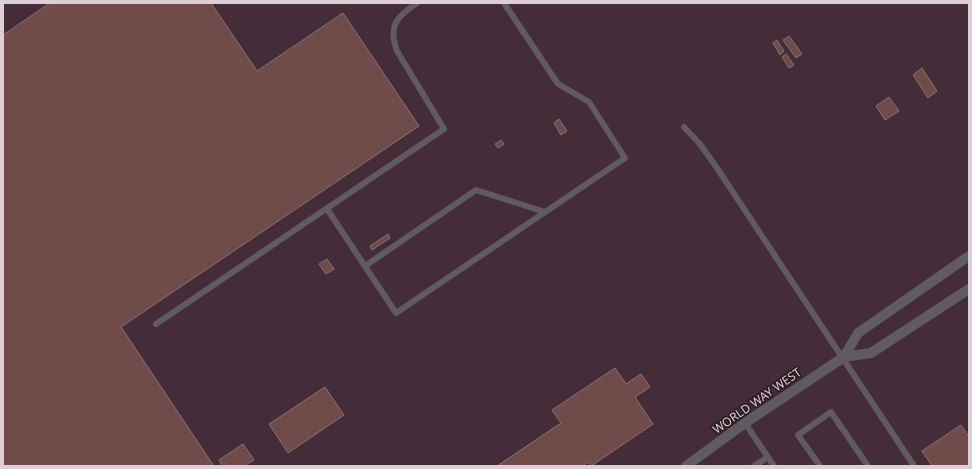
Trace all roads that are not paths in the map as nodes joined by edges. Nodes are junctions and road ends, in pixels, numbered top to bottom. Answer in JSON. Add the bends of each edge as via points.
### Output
{"nodes":[{"id":1,"x":417,"y":3,"type":"edge"},
{"id":2,"x":504,"y":3,"type":"edge"},
{"id":3,"x":684,"y":128,"type":"dead end"},
{"id":4,"x":327,"y":209,"type":"junction"},
{"id":5,"x":545,"y":212,"type":"junction"},
{"id":6,"x":969,"y":256,"type":"edge"},
{"id":7,"x":365,"y":266,"type":"junction"},
{"id":8,"x":969,"y":289,"type":"edge"},
{"id":9,"x":156,"y":324,"type":"dead end"},
{"id":10,"x":844,"y":358,"type":"junction"},
{"id":11,"x":745,"y":423,"type":"junction"},
{"id":12,"x":768,"y":457,"type":"junction"},
{"id":13,"x":686,"y":466,"type":"edge"},
{"id":14,"x":754,"y":466,"type":"edge"},
{"id":15,"x":774,"y":466,"type":"edge"},
{"id":16,"x":820,"y":466,"type":"edge"},
{"id":17,"x":868,"y":466,"type":"edge"},
{"id":18,"x":914,"y":466,"type":"edge"}],
"edges":[{"from":1,"to":4,"type":"lane","via":[[398,18],[392,34],[397,51],[444,129]]},
{"from":2,"to":5,"type":"lane","via":[[558,84],[589,102],[625,158]]},
{"from":3,"to":10,"type":"lane","via":[[700,144],[717,168]]},
{"from":4,"to":7,"type":"lane"},
{"from":4,"to":9,"type":"lane"},
{"from":5,"to":7,"type":"lane","via":[[476,190]]},
{"from":5,"to":7,"type":"lane","via":[[396,313]]},
{"from":6,"to":10,"type":"street","name":"WORLD WAY WEST","via":[[858,333]]},
{"from":8,"to":10,"type":"street","name":"WORLD WAY WEST","via":[[871,354]]},
{"from":10,"to":11,"type":"street","name":"WORLD WAY WEST"},
{"from":10,"to":18,"type":"lane"},
{"from":11,"to":12,"type":"lane"},
{"from":11,"to":13,"type":"street","name":"WORLD WAY WEST"},
{"from":12,"to":14,"type":"lane"},
{"from":12,"to":15,"type":"lane"},
{"from":16,"to":17,"type":"lane","via":[[798,435],[831,412]]}]}
